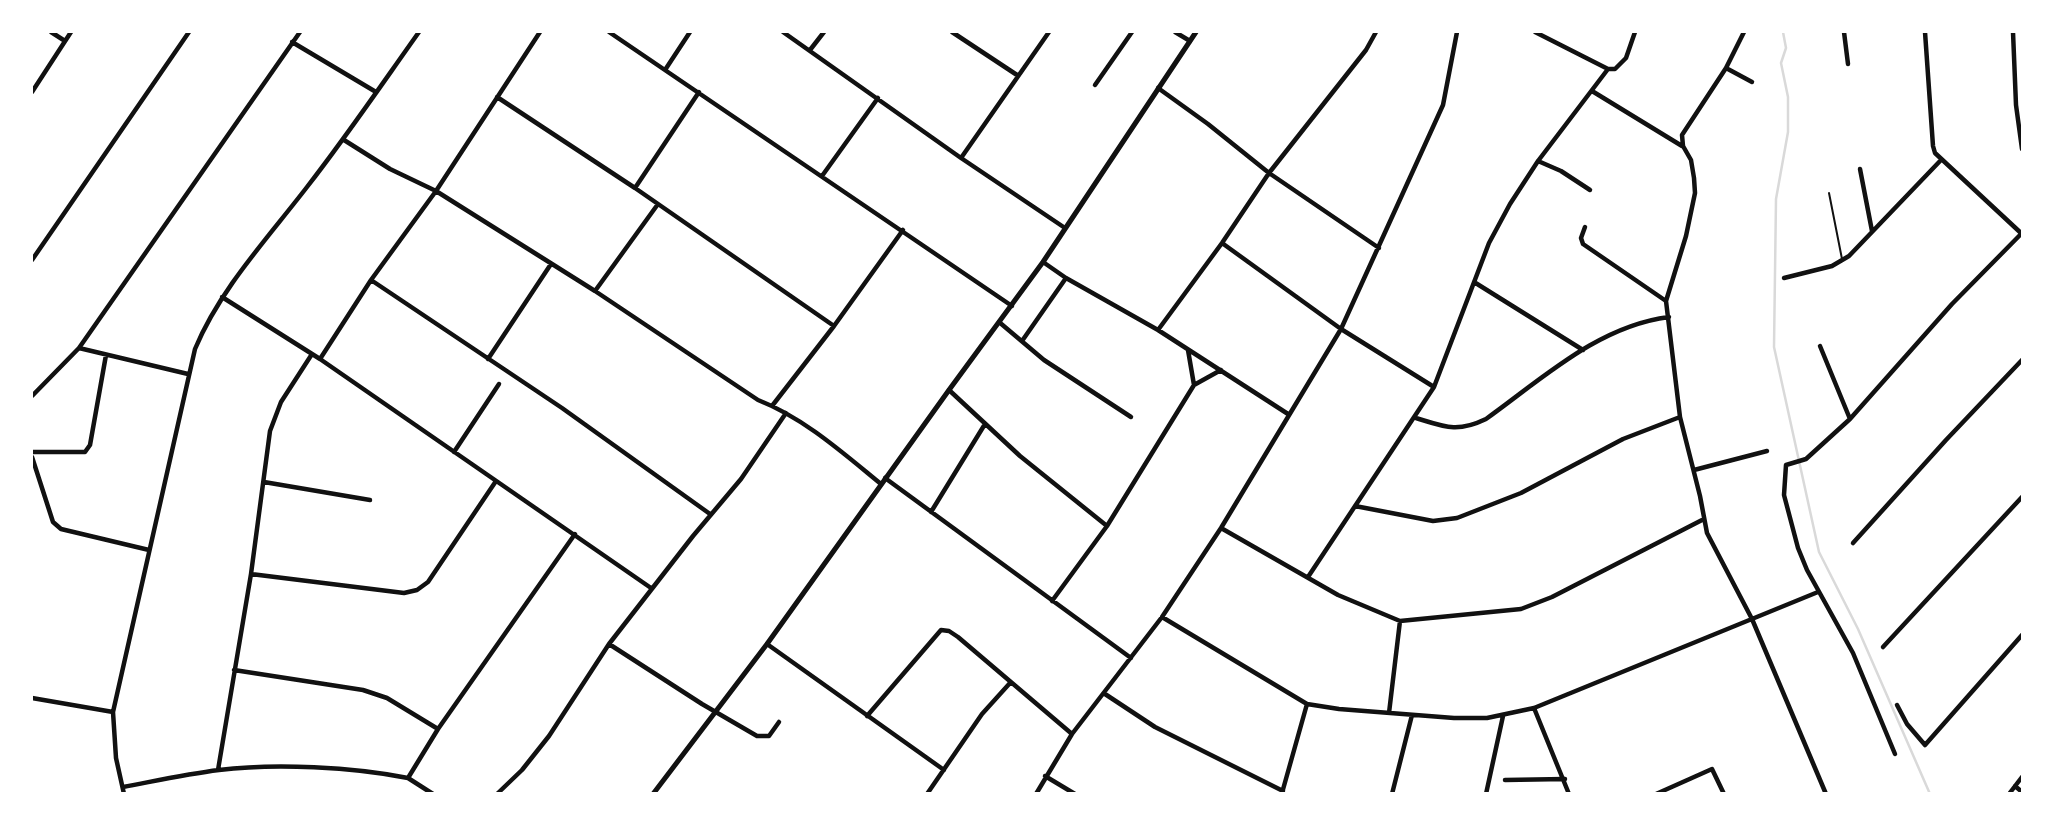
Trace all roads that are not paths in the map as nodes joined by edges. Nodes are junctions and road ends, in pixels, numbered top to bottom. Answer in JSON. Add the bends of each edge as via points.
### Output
{"nodes":[{"id":1,"x":51,"y":32,"type":"edge"},
{"id":2,"x":71,"y":32,"type":"edge"},
{"id":3,"x":189,"y":32,"type":"edge"},
{"id":4,"x":300,"y":32,"type":"edge"},
{"id":5,"x":419,"y":32,"type":"edge"},
{"id":6,"x":540,"y":32,"type":"edge"},
{"id":7,"x":609,"y":32,"type":"edge"},
{"id":8,"x":690,"y":32,"type":"edge"},
{"id":9,"x":783,"y":32,"type":"edge"},
{"id":10,"x":824,"y":32,"type":"edge"},
{"id":11,"x":952,"y":32,"type":"edge"},
{"id":12,"x":1049,"y":32,"type":"edge"},
{"id":13,"x":1132,"y":32,"type":"edge"},
{"id":14,"x":1175,"y":32,"type":"edge"},
{"id":15,"x":1196,"y":32,"type":"edge"},
{"id":16,"x":1376,"y":32,"type":"edge"},
{"id":17,"x":1457,"y":32,"type":"edge"},
{"id":18,"x":1535,"y":32,"type":"edge"},
{"id":19,"x":1635,"y":32,"type":"edge"},
{"id":20,"x":1744,"y":32,"type":"edge"},
{"id":21,"x":1844,"y":32,"type":"edge"},
{"id":22,"x":1924,"y":32,"type":"edge"},
{"id":23,"x":2013,"y":32,"type":"edge"},
{"id":24,"x":65,"y":41,"type":"junction"},
{"id":25,"x":1190,"y":41,"type":"junction"},
{"id":26,"x":292,"y":42,"type":"junction"},
{"id":27,"x":810,"y":50,"type":"junction"},
{"id":28,"x":1848,"y":64,"type":"dead end"},
{"id":29,"x":1726,"y":68,"type":"junction"},
{"id":30,"x":1608,"y":69,"type":"junction"},
{"id":31,"x":665,"y":70,"type":"junction"},
{"id":32,"x":1017,"y":75,"type":"junction"},
{"id":33,"x":1752,"y":82,"type":"dead end"},
{"id":34,"x":1095,"y":85,"type":"dead end"},
{"id":35,"x":1158,"y":88,"type":"junction"},
{"id":36,"x":1591,"y":91,"type":"junction"},
{"id":37,"x":32,"y":92,"type":"edge"},
{"id":38,"x":376,"y":92,"type":"junction"},
{"id":39,"x":699,"y":92,"type":"junction"},
{"id":40,"x":497,"y":97,"type":"junction"},
{"id":41,"x":878,"y":98,"type":"junction"},
{"id":42,"x":344,"y":140,"type":"junction"},
{"id":43,"x":1683,"y":146,"type":"junction"},
{"id":44,"x":2022,"y":149,"type":"edge"},
{"id":45,"x":961,"y":158,"type":"junction"},
{"id":46,"x":1941,"y":160,"type":"junction"},
{"id":47,"x":1538,"y":161,"type":"junction"},
{"id":48,"x":1860,"y":169,"type":"dead end"},
{"id":49,"x":1269,"y":173,"type":"junction"},
{"id":50,"x":822,"y":176,"type":"junction"},
{"id":51,"x":635,"y":188,"type":"junction"},
{"id":52,"x":1590,"y":190,"type":"dead end"},
{"id":53,"x":436,"y":191,"type":"junction"},
{"id":54,"x":1829,"y":192,"type":"dead end"},
{"id":55,"x":658,"y":204,"type":"junction"},
{"id":56,"x":1586,"y":227,"type":"dead end"},
{"id":57,"x":1065,"y":228,"type":"junction"},
{"id":58,"x":903,"y":230,"type":"junction"},
{"id":59,"x":1872,"y":232,"type":"junction"},
{"id":60,"x":2022,"y":234,"type":"edge"},
{"id":61,"x":1222,"y":243,"type":"junction"},
{"id":62,"x":1379,"y":248,"type":"junction"},
{"id":63,"x":32,"y":260,"type":"edge"},
{"id":64,"x":1842,"y":260,"type":"junction"},
{"id":65,"x":1043,"y":262,"type":"junction"},
{"id":66,"x":551,"y":264,"type":"junction"},
{"id":67,"x":1066,"y":278,"type":"junction"},
{"id":68,"x":1784,"y":278,"type":"dead end"},
{"id":69,"x":371,"y":280,"type":"junction"},
{"id":70,"x":1474,"y":282,"type":"junction"},
{"id":71,"x":595,"y":291,"type":"junction"},
{"id":72,"x":222,"y":297,"type":"junction"},
{"id":73,"x":1666,"y":301,"type":"junction"},
{"id":74,"x":1012,"y":306,"type":"junction"},
{"id":75,"x":1669,"y":317,"type":"junction"},
{"id":76,"x":999,"y":322,"type":"junction"},
{"id":77,"x":834,"y":326,"type":"junction"},
{"id":78,"x":1341,"y":329,"type":"junction"},
{"id":79,"x":1158,"y":330,"type":"junction"},
{"id":80,"x":1023,"y":341,"type":"junction"},
{"id":81,"x":1820,"y":346,"type":"dead end"},
{"id":82,"x":79,"y":348,"type":"junction"},
{"id":83,"x":1188,"y":350,"type":"junction"},
{"id":84,"x":1583,"y":350,"type":"junction"},
{"id":85,"x":312,"y":354,"type":"junction"},
{"id":86,"x":106,"y":355,"type":"junction"},
{"id":87,"x":320,"y":359,"type":"junction"},
{"id":88,"x":488,"y":359,"type":"junction"},
{"id":89,"x":2022,"y":360,"type":"edge"},
{"id":90,"x":1221,"y":370,"type":"junction"},
{"id":91,"x":188,"y":374,"type":"junction"},
{"id":92,"x":499,"y":384,"type":"dead end"},
{"id":93,"x":1194,"y":385,"type":"junction"},
{"id":94,"x":1434,"y":387,"type":"junction"},
{"id":95,"x":948,"y":390,"type":"junction"},
{"id":96,"x":32,"y":396,"type":"edge"},
{"id":97,"x":772,"y":406,"type":"junction"},
{"id":98,"x":786,"y":413,"type":"junction"},
{"id":99,"x":1288,"y":415,"type":"junction"},
{"id":100,"x":1130,"y":417,"type":"dead end"},
{"id":101,"x":1680,"y":417,"type":"junction"},
{"id":102,"x":1416,"y":418,"type":"junction"},
{"id":103,"x":1850,"y":419,"type":"junction"},
{"id":104,"x":985,"y":424,"type":"junction"},
{"id":105,"x":1767,"y":451,"type":"dead end"},
{"id":106,"x":454,"y":452,"type":"junction"},
{"id":107,"x":32,"y":454,"type":"edge"},
{"id":108,"x":1694,"y":470,"type":"junction"},
{"id":109,"x":496,"y":481,"type":"junction"},
{"id":110,"x":883,"y":481,"type":"junction"},
{"id":111,"x":264,"y":482,"type":"junction"},
{"id":112,"x":2022,"y":497,"type":"edge"},
{"id":113,"x":370,"y":500,"type":"dead end"},
{"id":114,"x":1355,"y":506,"type":"junction"},
{"id":115,"x":931,"y":512,"type":"junction"},
{"id":116,"x":711,"y":514,"type":"junction"},
{"id":117,"x":1704,"y":519,"type":"junction"},
{"id":118,"x":1107,"y":526,"type":"junction"},
{"id":119,"x":1221,"y":528,"type":"junction"},
{"id":120,"x":575,"y":534,"type":"junction"},
{"id":121,"x":1853,"y":543,"type":"dead end"},
{"id":122,"x":149,"y":550,"type":"junction"},
{"id":123,"x":251,"y":574,"type":"junction"},
{"id":124,"x":1308,"y":577,"type":"junction"},
{"id":125,"x":651,"y":588,"type":"junction"},
{"id":126,"x":1818,"y":592,"type":"junction"},
{"id":127,"x":1052,"y":601,"type":"junction"},
{"id":128,"x":1162,"y":617,"type":"junction"},
{"id":129,"x":1752,"y":619,"type":"junction"},
{"id":130,"x":1400,"y":621,"type":"junction"},
{"id":131,"x":2022,"y":635,"type":"edge"},
{"id":132,"x":610,"y":644,"type":"junction"},
{"id":133,"x":767,"y":644,"type":"junction"},
{"id":134,"x":1882,"y":647,"type":"dead end"},
{"id":135,"x":1131,"y":658,"type":"junction"},
{"id":136,"x":234,"y":670,"type":"junction"},
{"id":137,"x":1010,"y":683,"type":"junction"},
{"id":138,"x":1105,"y":694,"type":"junction"},
{"id":139,"x":32,"y":698,"type":"edge"},
{"id":140,"x":1307,"y":704,"type":"junction"},
{"id":141,"x":1897,"y":705,"type":"dead end"},
{"id":142,"x":1534,"y":708,"type":"junction"},
{"id":143,"x":113,"y":712,"type":"junction"},
{"id":144,"x":716,"y":712,"type":"junction"},
{"id":145,"x":1389,"y":713,"type":"junction"},
{"id":146,"x":1412,"y":715,"type":"junction"},
{"id":147,"x":867,"y":716,"type":"junction"},
{"id":148,"x":1503,"y":716,"type":"junction"},
{"id":149,"x":779,"y":722,"type":"dead end"},
{"id":150,"x":438,"y":729,"type":"junction"},
{"id":151,"x":1072,"y":734,"type":"junction"},
{"id":152,"x":1895,"y":754,"type":"dead end"},
{"id":153,"x":218,"y":770,"type":"junction"},
{"id":154,"x":943,"y":770,"type":"junction"},
{"id":155,"x":1045,"y":776,"type":"junction"},
{"id":156,"x":2022,"y":777,"type":"edge"},
{"id":157,"x":408,"y":778,"type":"junction"},
{"id":158,"x":1565,"y":779,"type":"junction"},
{"id":159,"x":1505,"y":780,"type":"dead end"},
{"id":160,"x":2015,"y":786,"type":"junction"},
{"id":161,"x":123,"y":790,"type":"edge"},
{"id":162,"x":1282,"y":792,"type":"edge"},
{"id":163,"x":2022,"y":792,"type":"edge"},
{"id":164,"x":433,"y":793,"type":"edge"},
{"id":165,"x":497,"y":793,"type":"edge"},
{"id":166,"x":653,"y":793,"type":"edge"},
{"id":167,"x":927,"y":793,"type":"edge"},
{"id":168,"x":1036,"y":793,"type":"edge"},
{"id":169,"x":1075,"y":793,"type":"edge"},
{"id":170,"x":1392,"y":793,"type":"edge"},
{"id":171,"x":1486,"y":793,"type":"edge"},
{"id":172,"x":1569,"y":793,"type":"edge"},
{"id":173,"x":1656,"y":793,"type":"edge"},
{"id":174,"x":1724,"y":793,"type":"edge"},
{"id":175,"x":1826,"y":793,"type":"edge"},
{"id":176,"x":2009,"y":793,"type":"edge"}],
"edges":[{"from":1,"to":24,"type":"street"},
{"from":2,"to":24,"type":"street"},
{"from":3,"to":63,"type":"street"},
{"from":4,"to":26,"type":"street"},
{"from":5,"to":38,"type":"street"},
{"from":6,"to":40,"type":"street"},
{"from":7,"to":31,"type":"street"},
{"from":8,"to":31,"type":"street"},
{"from":9,"to":27,"type":"street"},
{"from":10,"to":27,"type":"street"},
{"from":11,"to":32,"type":"street"},
{"from":12,"to":32,"type":"street"},
{"from":13,"to":34,"type":"street"},
{"from":14,"to":25,"type":"street"},
{"from":15,"to":25,"type":"street"},
{"from":16,"to":49,"type":"street"},
{"from":17,"to":62,"type":"street","via":[[1443,105]]},
{"from":18,"to":30,"type":"street"},
{"from":19,"to":30,"type":"street","via":[[1620,66]]},
{"from":20,"to":29,"type":"street"},
{"from":21,"to":28,"type":"street"},
{"from":22,"to":46,"type":"street","via":[[1933,146]]},
{"from":23,"to":44,"type":"street"},
{"from":24,"to":37,"type":"street"},
{"from":25,"to":35,"type":"street"},
{"from":26,"to":38,"type":"street"},
{"from":26,"to":82,"type":"street"},
{"from":27,"to":41,"type":"street"},
{"from":29,"to":33,"type":"street"},
{"from":29,"to":43,"type":"street","via":[[1682,135]]},
{"from":30,"to":36,"type":"street"},
{"from":31,"to":39,"type":"street"},
{"from":32,"to":45,"type":"street"},
{"from":35,"to":49,"type":"street"},
{"from":35,"to":57,"type":"street"},
{"from":36,"to":43,"type":"street"},
{"from":36,"to":47,"type":"street"},
{"from":38,"to":42,"type":"street"},
{"from":39,"to":50,"type":"street"},
{"from":39,"to":51,"type":"street"},
{"from":40,"to":51,"type":"street"},
{"from":40,"to":53,"type":"street"},
{"from":41,"to":45,"type":"street"},
{"from":41,"to":50,"type":"street"},
{"from":42,"to":53,"type":"street"},
{"from":42,"to":72,"type":"street"},
{"from":43,"to":73,"type":"street","via":[[1691,160],[1695,193]]},
{"from":45,"to":57,"type":"street"},
{"from":46,"to":59,"type":"street"},
{"from":46,"to":60,"type":"street"},
{"from":47,"to":52,"type":"street"},
{"from":47,"to":70,"type":"street","via":[[1489,243]]},
{"from":48,"to":59,"type":"street"},
{"from":49,"to":61,"type":"street"},
{"from":49,"to":62,"type":"street"},
{"from":50,"to":58,"type":"street"},
{"from":51,"to":55,"type":"street"},
{"from":53,"to":66,"type":"street"},
{"from":53,"to":69,"type":"street"},
{"from":54,"to":64,"type":"lane"},
{"from":55,"to":71,"type":"street"},
{"from":55,"to":77,"type":"street"},
{"from":56,"to":73,"type":"street","via":[[1583,244]]},
{"from":57,"to":65,"type":"street"},
{"from":58,"to":74,"type":"street"},
{"from":58,"to":77,"type":"street"},
{"from":59,"to":64,"type":"street"},
{"from":60,"to":103,"type":"street","via":[[1952,304]]},
{"from":61,"to":78,"type":"street"},
{"from":61,"to":79,"type":"street"},
{"from":62,"to":78,"type":"street"},
{"from":64,"to":68,"type":"street"},
{"from":65,"to":67,"type":"street"},
{"from":65,"to":74,"type":"street"},
{"from":66,"to":71,"type":"street"},
{"from":66,"to":88,"type":"street"},
{"from":67,"to":79,"type":"street"},
{"from":67,"to":80,"type":"street"},
{"from":69,"to":87,"type":"street"},
{"from":69,"to":88,"type":"street"},
{"from":70,"to":84,"type":"street"},
{"from":70,"to":94,"type":"street"},
{"from":71,"to":97,"type":"street"},
{"from":72,"to":85,"type":"street"},
{"from":72,"to":91,"type":"street","via":[[203,329]]},
{"from":73,"to":75,"type":"street"},
{"from":74,"to":76,"type":"street"},
{"from":75,"to":84,"type":"street","via":[[1623,328]]},
{"from":75,"to":101,"type":"street"},
{"from":76,"to":80,"type":"street"},
{"from":76,"to":95,"type":"street"},
{"from":77,"to":97,"type":"street"},
{"from":78,"to":94,"type":"street"},
{"from":78,"to":99,"type":"street"},
{"from":79,"to":83,"type":"street"},
{"from":80,"to":100,"type":"street"},
{"from":81,"to":103,"type":"street"},
{"from":82,"to":86,"type":"street"},
{"from":82,"to":96,"type":"street"},
{"from":83,"to":90,"type":"street"},
{"from":83,"to":93,"type":"street"},
{"from":84,"to":102,"type":"street","via":[[1470,427],[1451,429]]},
{"from":85,"to":87,"type":"street"},
{"from":85,"to":111,"type":"street","via":[[274,417]]},
{"from":86,"to":91,"type":"street"},
{"from":86,"to":107,"type":"street","via":[[85,452]]},
{"from":87,"to":106,"type":"street"},
{"from":88,"to":116,"type":"street"},
{"from":89,"to":121,"type":"street"},
{"from":90,"to":93,"type":"street"},
{"from":90,"to":99,"type":"street"},
{"from":91,"to":122,"type":"street"},
{"from":92,"to":106,"type":"street"},
{"from":93,"to":118,"type":"street"},
{"from":94,"to":102,"type":"street"},
{"from":95,"to":104,"type":"street"},
{"from":95,"to":110,"type":"street"},
{"from":97,"to":98,"type":"street"},
{"from":98,"to":110,"type":"street"},
{"from":98,"to":116,"type":"street"},
{"from":99,"to":119,"type":"street"},
{"from":101,"to":108,"type":"street"},
{"from":101,"to":114,"type":"street","via":[[1622,439],[1521,493],[1457,518],[1433,521]]},
{"from":102,"to":114,"type":"street"},
{"from":103,"to":126,"type":"street","via":[[1805,459],[1790,463],[1784,471],[1784,495],[1798,548]]},
{"from":104,"to":115,"type":"street"},
{"from":104,"to":118,"type":"street"},
{"from":105,"to":108,"type":"street"},
{"from":106,"to":109,"type":"street"},
{"from":107,"to":122,"type":"street","via":[[53,522],[61,529]]},
{"from":108,"to":117,"type":"street"},
{"from":109,"to":120,"type":"street"},
{"from":109,"to":123,"type":"street","via":[[428,582],[417,590],[404,593]]},
{"from":110,"to":115,"type":"street"},
{"from":110,"to":133,"type":"street"},
{"from":111,"to":113,"type":"street"},
{"from":111,"to":123,"type":"street"},
{"from":112,"to":134,"type":"street"},
{"from":114,"to":124,"type":"street"},
{"from":115,"to":127,"type":"street"},
{"from":116,"to":125,"type":"street"},
{"from":117,"to":129,"type":"street"},
{"from":117,"to":130,"type":"street","via":[[1521,609]]},
{"from":118,"to":127,"type":"street"},
{"from":119,"to":124,"type":"street"},
{"from":119,"to":128,"type":"street"},
{"from":120,"to":125,"type":"street"},
{"from":120,"to":150,"type":"street"},
{"from":122,"to":143,"type":"street"},
{"from":123,"to":136,"type":"street"},
{"from":124,"to":130,"type":"street"},
{"from":125,"to":132,"type":"street"},
{"from":126,"to":129,"type":"street"},
{"from":126,"to":152,"type":"street","via":[[1853,653]]},
{"from":127,"to":135,"type":"street"},
{"from":128,"to":135,"type":"street"},
{"from":128,"to":140,"type":"street"},
{"from":129,"to":142,"type":"street"},
{"from":129,"to":175,"type":"street"},
{"from":130,"to":145,"type":"street"},
{"from":131,"to":141,"type":"street","via":[[1925,745]]},
{"from":132,"to":144,"type":"street"},
{"from":132,"to":165,"type":"street","via":[[549,736]]},
{"from":133,"to":144,"type":"street"},
{"from":133,"to":147,"type":"street"},
{"from":135,"to":138,"type":"street"},
{"from":136,"to":150,"type":"street","via":[[363,690],[387,698]]},
{"from":136,"to":153,"type":"street"},
{"from":137,"to":147,"type":"street","via":[[958,637],[941,630]]},
{"from":137,"to":151,"type":"street"},
{"from":137,"to":154,"type":"street"},
{"from":138,"to":151,"type":"street"},
{"from":138,"to":162,"type":"street","via":[[1155,727]]},
{"from":139,"to":143,"type":"street"},
{"from":140,"to":145,"type":"street"},
{"from":140,"to":162,"type":"street"},
{"from":142,"to":148,"type":"street"},
{"from":142,"to":158,"type":"street"},
{"from":143,"to":161,"type":"street"},
{"from":144,"to":149,"type":"street","via":[[764,738]]},
{"from":144,"to":166,"type":"street"},
{"from":145,"to":146,"type":"street"},
{"from":146,"to":148,"type":"street"},
{"from":146,"to":170,"type":"street"},
{"from":147,"to":154,"type":"street"},
{"from":148,"to":171,"type":"street"},
{"from":150,"to":157,"type":"street"},
{"from":151,"to":155,"type":"street"},
{"from":153,"to":157,"type":"street","via":[[263,767],[377,772]]},
{"from":153,"to":161,"type":"street"},
{"from":154,"to":167,"type":"street"},
{"from":155,"to":168,"type":"street"},
{"from":155,"to":169,"type":"street"},
{"from":156,"to":160,"type":"street"},
{"from":157,"to":164,"type":"street"},
{"from":158,"to":159,"type":"street"},
{"from":158,"to":172,"type":"street"},
{"from":160,"to":163,"type":"street"},
{"from":160,"to":176,"type":"street"},
{"from":173,"to":174,"type":"street","via":[[1712,769]]}]}
